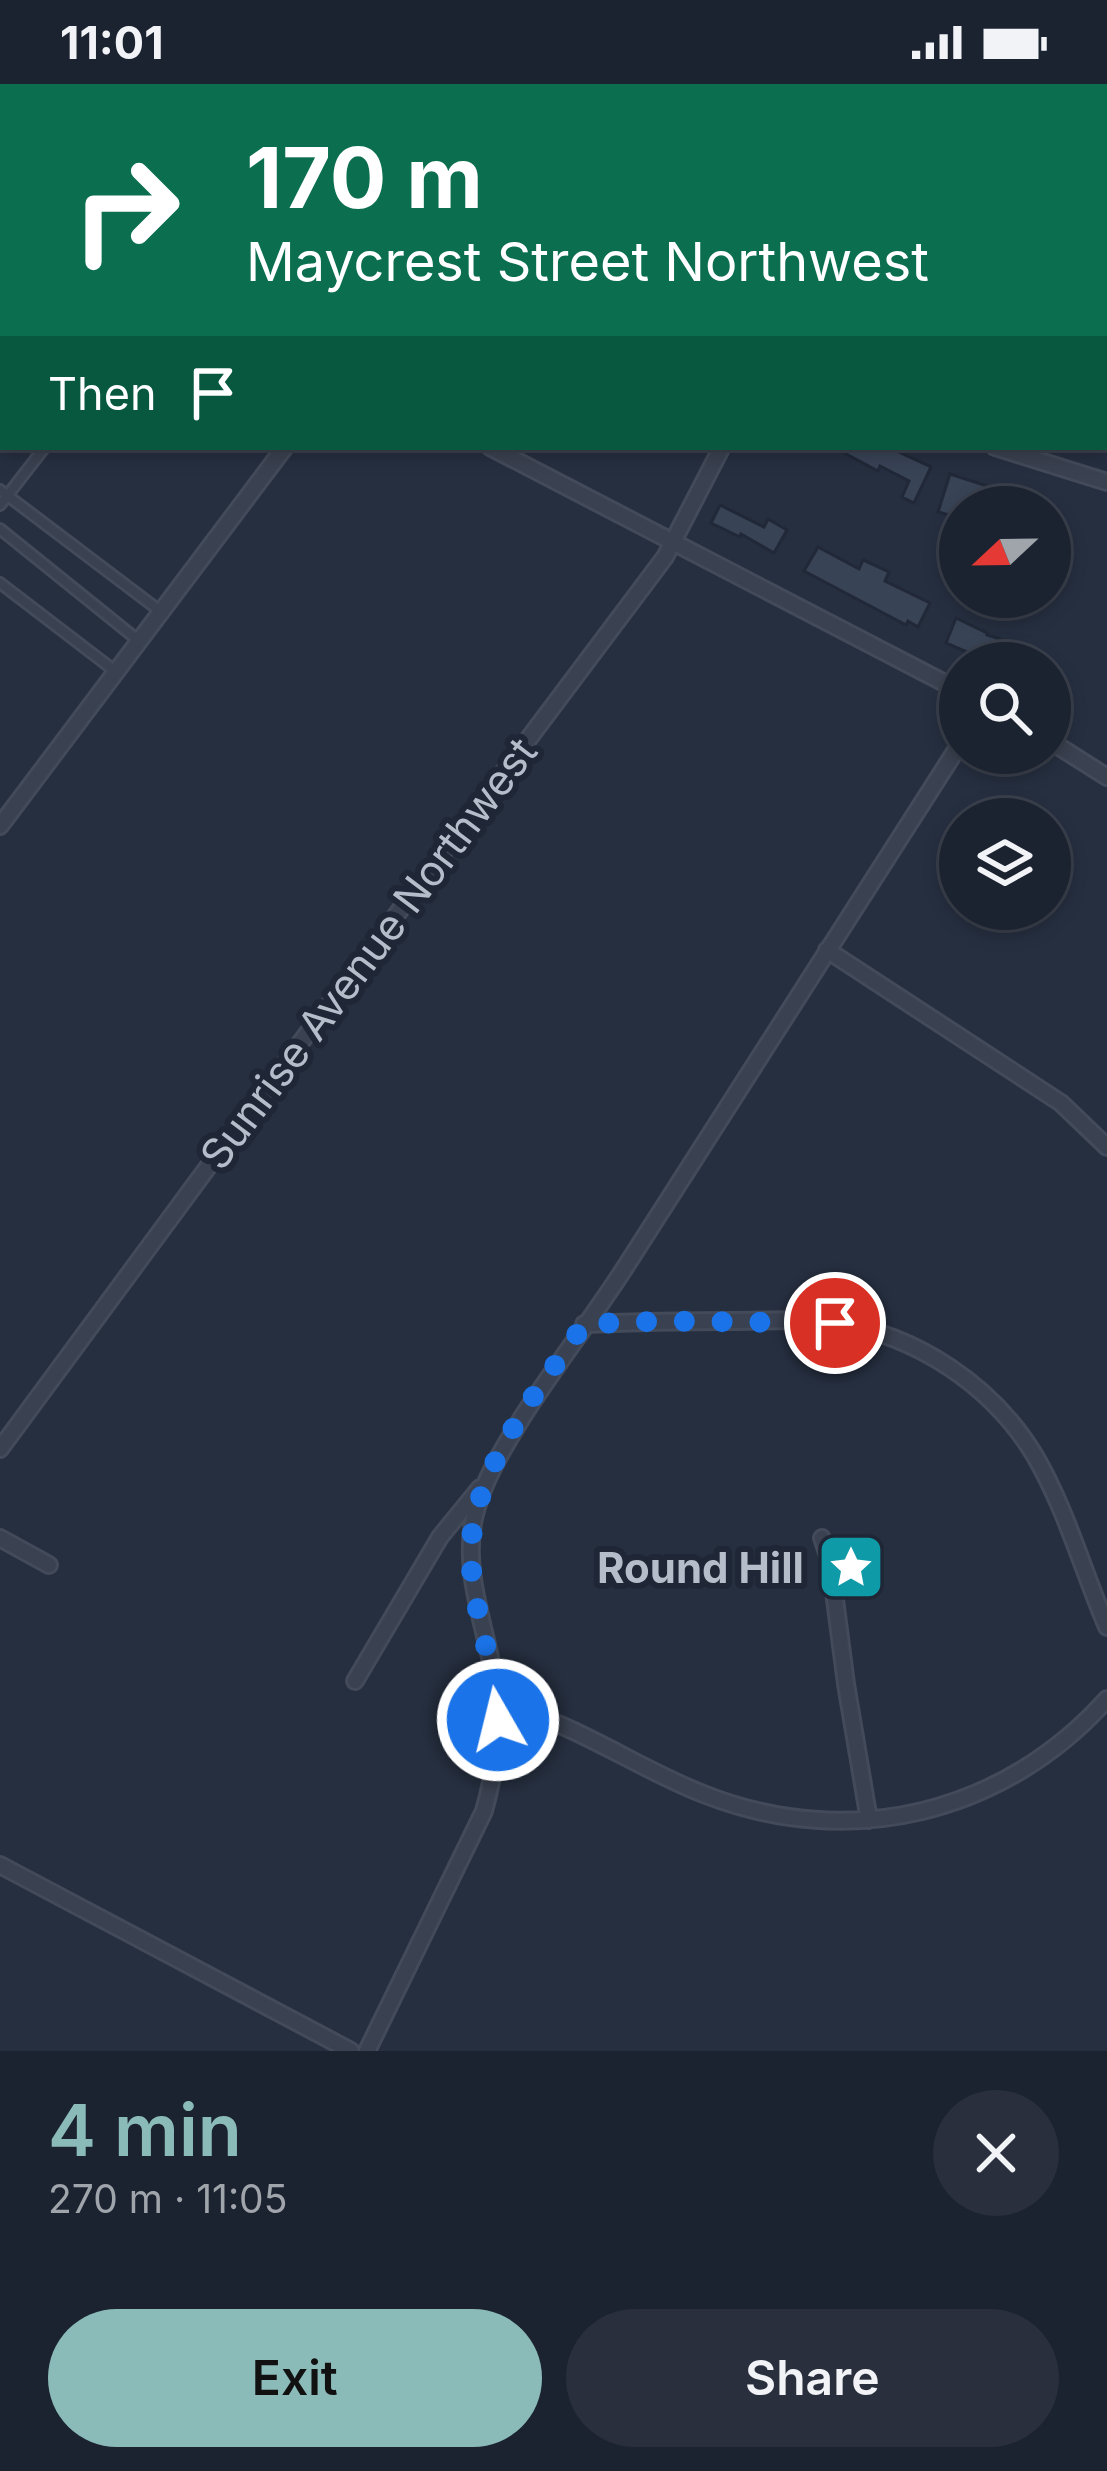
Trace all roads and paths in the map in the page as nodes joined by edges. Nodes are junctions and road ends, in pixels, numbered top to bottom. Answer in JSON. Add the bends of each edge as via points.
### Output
{"nodes":[{"id":1,"x":42,"y":450,"type":"edge"},
{"id":2,"x":283,"y":450,"type":"edge"},
{"id":3,"x":496,"y":450,"type":"edge"},
{"id":4,"x":720,"y":450,"type":"edge"},
{"id":5,"x":1005,"y":450,"type":"edge"},
{"id":6,"x":1107,"y":482,"type":"edge"},
{"id":7,"x":4,"y":492,"type":"edge"},
{"id":8,"x":0,"y":505,"type":"edge"},
{"id":9,"x":0,"y":529,"type":"edge"},
{"id":10,"x":673,"y":542,"type":"junction"},
{"id":11,"x":0,"y":583,"type":"edge"},
{"id":12,"x":161,"y":612,"type":"junction"},
{"id":13,"x":139,"y":641,"type":"junction"},
{"id":14,"x":116,"y":672,"type":"junction"},
{"id":15,"x":939,"y":680,"type":"edge"},
{"id":16,"x":1071,"y":754,"type":"edge"},
{"id":17,"x":941,"y":774,"type":"edge"},
{"id":18,"x":1107,"y":777,"type":"edge"},
{"id":19,"x":0,"y":826,"type":"edge"},
{"id":20,"x":827,"y":950,"type":"junction"},
{"id":21,"x":1107,"y":1148,"type":"edge"},
{"id":22,"x":584,"y":1324,"type":"junction"},
{"id":23,"x":0,"y":1449,"type":"edge"},
{"id":24,"x":488,"y":1480,"type":"junction"},
{"id":25,"x":0,"y":1538,"type":"edge"},
{"id":26,"x":822,"y":1538,"type":"dead end"},
{"id":27,"x":49,"y":1565,"type":"dead end"},
{"id":28,"x":1107,"y":1627,"type":"edge"},
{"id":29,"x":355,"y":1681,"type":"dead end"},
{"id":30,"x":1107,"y":1700,"type":"edge"},
{"id":31,"x":497,"y":1703,"type":"junction"},
{"id":32,"x":869,"y":1820,"type":"junction"},
{"id":33,"x":0,"y":1865,"type":"edge"},
{"id":34,"x":351,"y":2051,"type":"edge"},
{"id":35,"x":367,"y":2051,"type":"edge"}],
"edges":[{"from":1,"to":7,"type":"lane"},
{"from":2,"to":12,"type":"street"},
{"from":3,"to":10,"type":"street"},
{"from":4,"to":10,"type":"street","name":"Sunrise Avenue Northwest"},
{"from":5,"to":6,"type":"street"},
{"from":7,"to":8,"type":"lane"},
{"from":7,"to":12,"type":"lane"},
{"from":9,"to":13,"type":"lane"},
{"from":10,"to":15,"type":"street"},
{"from":10,"to":23,"type":"street","name":"Sunrise Avenue Northwest"},
{"from":11,"to":14,"type":"lane"},
{"from":12,"to":13,"type":"street"},
{"from":13,"to":14,"type":"street"},
{"from":14,"to":19,"type":"street"},
{"from":16,"to":18,"type":"street"},
{"from":17,"to":20,"type":"street"},
{"from":20,"to":21,"type":"street","via":[[1061,1103]]},
{"from":20,"to":22,"type":"street"},
{"from":22,"to":24,"type":"street"},
{"from":22,"to":28,"type":"street","via":[[835,1323],[927,1353],[1000,1410],[1036,1459]]},
{"from":24,"to":29,"type":"street","via":[[440,1537]]},
{"from":24,"to":31,"type":"street","via":[[471,1566]]},
{"from":25,"to":27,"type":"street"},
{"from":26,"to":32,"type":"street"},
{"from":30,"to":32,"type":"street","via":[[1058,1748],[1005,1781],[926,1811]]},
{"from":31,"to":32,"type":"street","via":[[752,1810]]},
{"from":31,"to":35,"type":"street","via":[[484,1810]]},
{"from":33,"to":34,"type":"street"}]}
